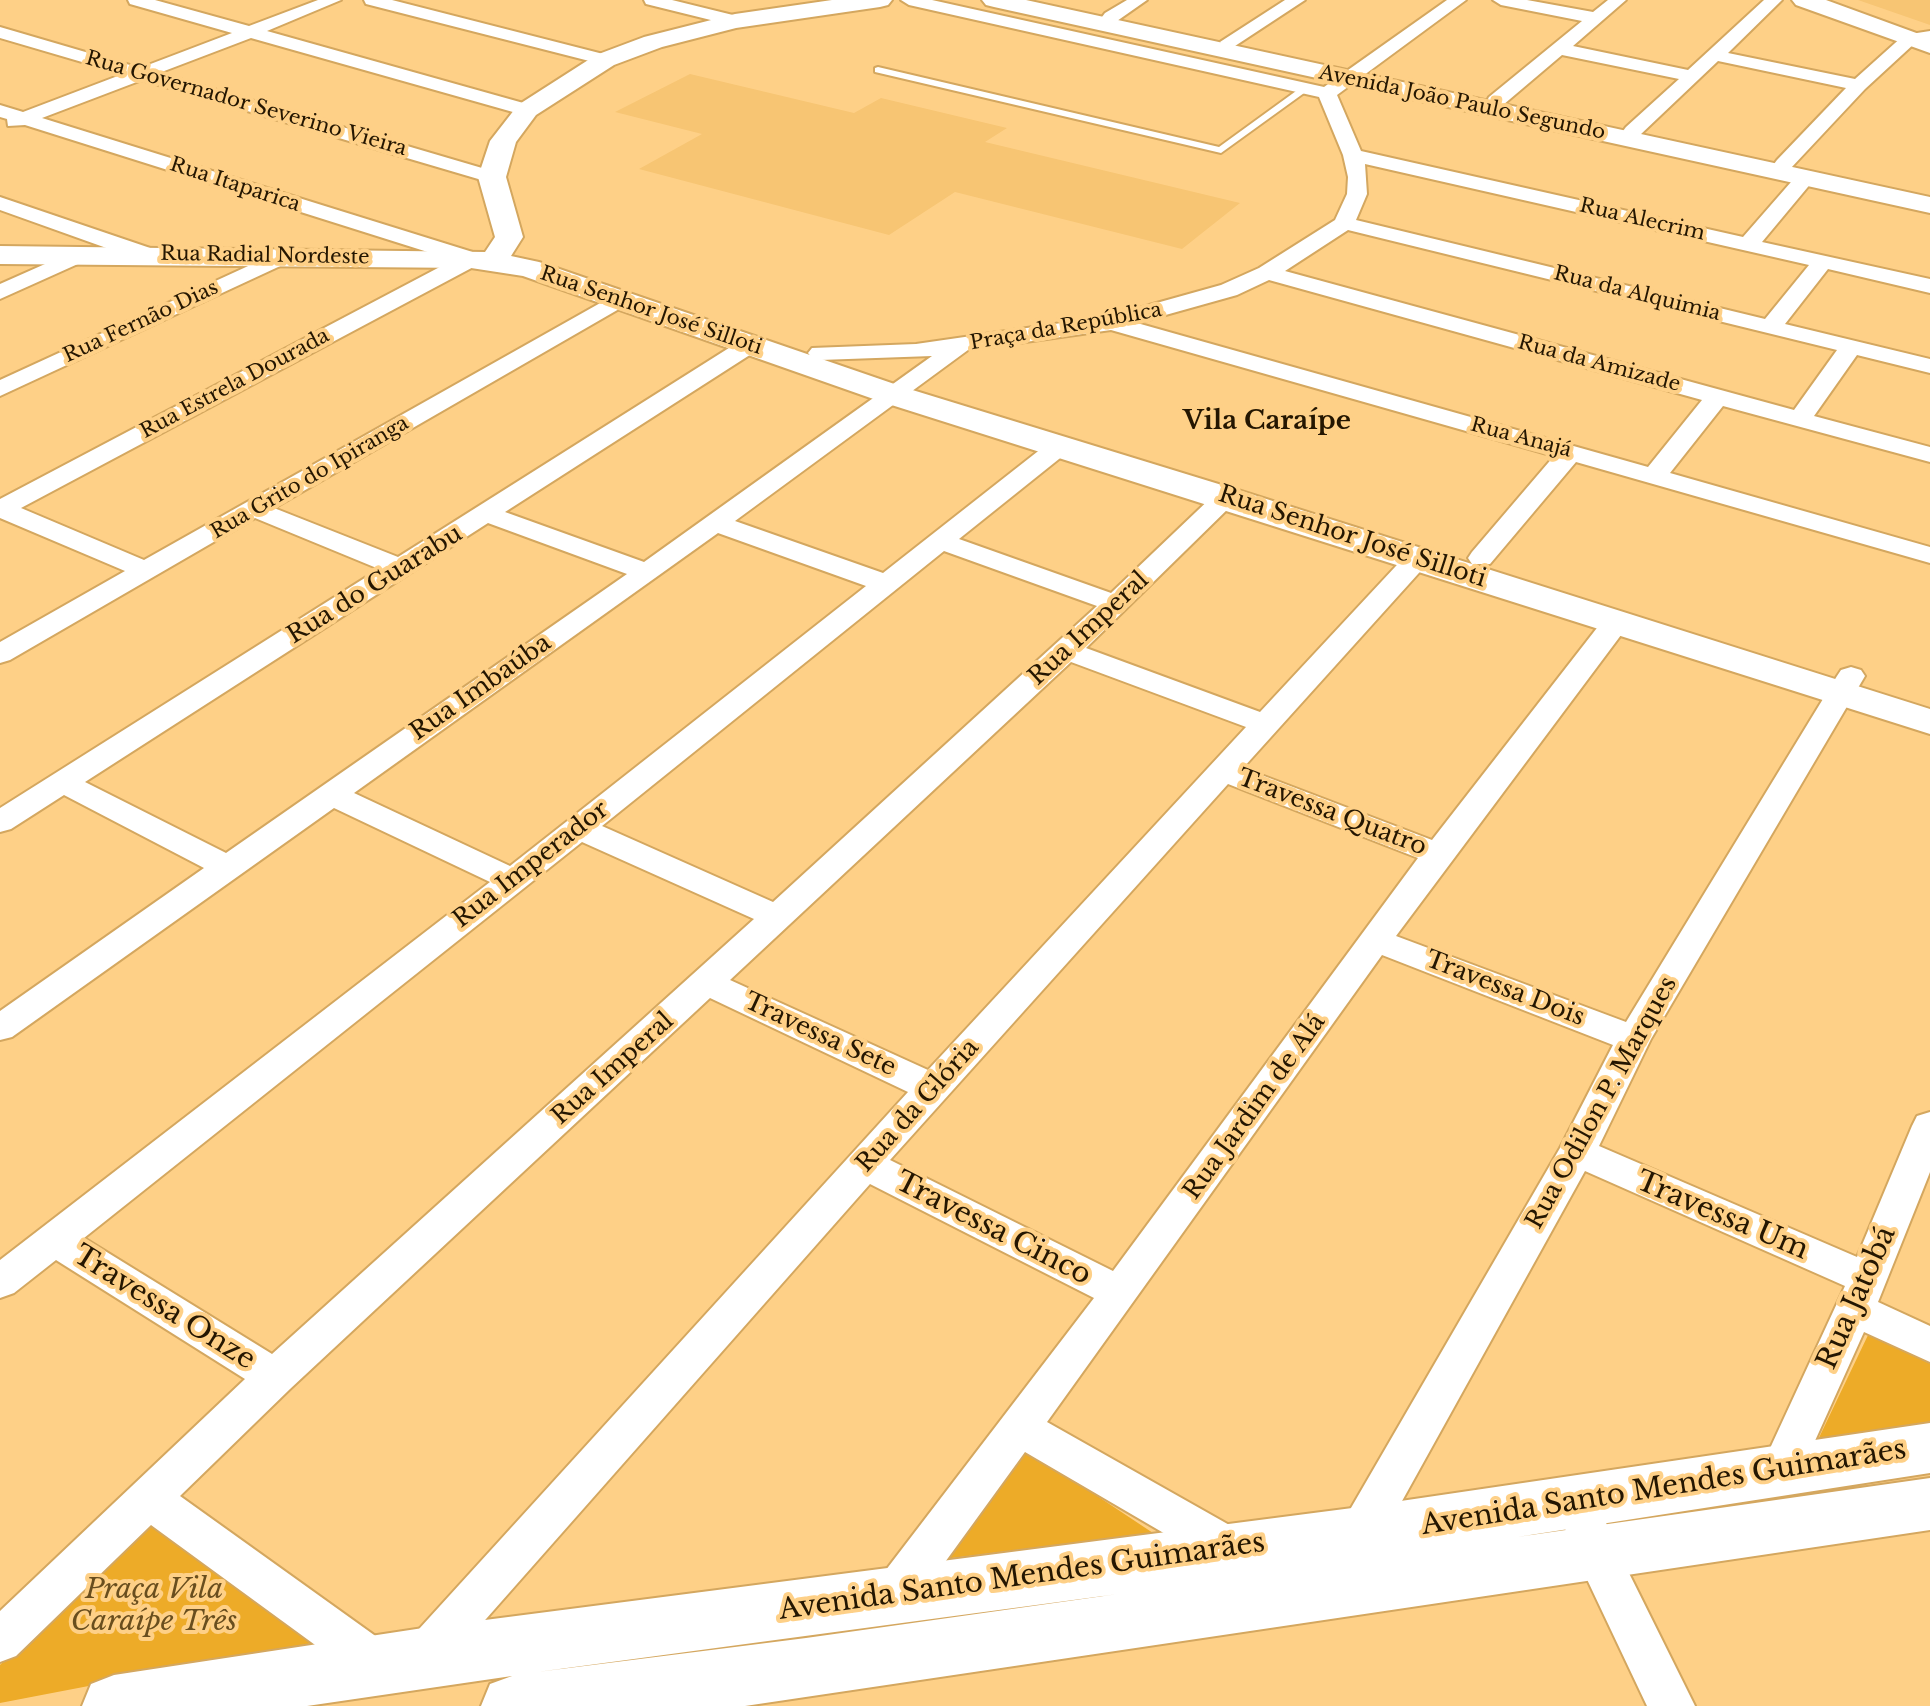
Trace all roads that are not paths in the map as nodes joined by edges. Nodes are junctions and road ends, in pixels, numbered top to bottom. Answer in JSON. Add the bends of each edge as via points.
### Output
{"nodes":[{"id":1,"x":136,"y":0,"type":"edge"},
{"id":2,"x":333,"y":0,"type":"edge"},
{"id":3,"x":372,"y":0,"type":"edge"},
{"id":4,"x":652,"y":0,"type":"edge"},
{"id":5,"x":880,"y":0,"type":"edge"},
{"id":6,"x":909,"y":0,"type":"edge"},
{"id":7,"x":994,"y":0,"type":"edge"},
{"id":8,"x":1034,"y":0,"type":"edge"},
{"id":9,"x":1139,"y":0,"type":"edge"},
{"id":10,"x":1297,"y":0,"type":"edge"},
{"id":11,"x":1458,"y":0,"type":"edge"},
{"id":12,"x":1501,"y":0,"type":"edge"},
{"id":13,"x":1618,"y":0,"type":"edge"},
{"id":14,"x":1774,"y":0,"type":"edge"},
{"id":15,"x":1804,"y":0,"type":"edge"},
{"id":16,"x":1837,"y":0,"type":"edge"},
{"id":17,"x":1111,"y":17,"type":"junction"},
{"id":18,"x":1595,"y":18,"type":"junction"},
{"id":19,"x":735,"y":21,"type":"junction"},
{"id":20,"x":0,"y":32,"type":"edge"},
{"id":21,"x":250,"y":33,"type":"junction"},
{"id":22,"x":1925,"y":38,"type":"edge"},
{"id":23,"x":1229,"y":42,"type":"junction"},
{"id":24,"x":1559,"y":49,"type":"junction"},
{"id":25,"x":1713,"y":55,"type":"junction"},
{"id":26,"x":605,"y":60,"type":"junction"},
{"id":27,"x":887,"y":65,"type":"dead end"},
{"id":28,"x":141,"y":73,"type":"junction"},
{"id":29,"x":1693,"y":76,"type":"junction"},
{"id":30,"x":1334,"y":82,"type":"junction"},
{"id":31,"x":1859,"y":85,"type":"junction"},
{"id":32,"x":1496,"y":101,"type":"junction"},
{"id":33,"x":527,"y":110,"type":"junction"},
{"id":34,"x":0,"y":111,"type":"edge"},
{"id":35,"x":23,"y":118,"type":"junction"},
{"id":36,"x":0,"y":127,"type":"edge"},
{"id":37,"x":1633,"y":131,"type":"junction"},
{"id":38,"x":1353,"y":155,"type":"junction"},
{"id":39,"x":1794,"y":171,"type":"junction"},
{"id":40,"x":492,"y":177,"type":"junction"},
{"id":41,"x":1930,"y":195,"type":"edge"},
{"id":42,"x":0,"y":203,"type":"edge"},
{"id":43,"x":1930,"y":205,"type":"edge"},
{"id":44,"x":1344,"y":223,"type":"junction"},
{"id":45,"x":1749,"y":244,"type":"junction"},
{"id":46,"x":81,"y":254,"type":"junction"},
{"id":47,"x":0,"y":255,"type":"edge"},
{"id":48,"x":148,"y":255,"type":"junction"},
{"id":49,"x":283,"y":256,"type":"junction"},
{"id":50,"x":482,"y":260,"type":"junction"},
{"id":51,"x":1823,"y":261,"type":"junction"},
{"id":52,"x":529,"y":268,"type":"joint"},
{"id":53,"x":1267,"y":273,"type":"junction"},
{"id":54,"x":1930,"y":286,"type":"edge"},
{"id":55,"x":0,"y":292,"type":"edge"},
{"id":56,"x":618,"y":300,"type":"junction"},
{"id":57,"x":1112,"y":323,"type":"junction"},
{"id":58,"x":1771,"y":327,"type":"junction"},
{"id":59,"x":960,"y":346,"type":"junction"},
{"id":60,"x":1851,"y":347,"type":"junction"},
{"id":61,"x":760,"y":350,"type":"junction"},
{"id":62,"x":820,"y":353,"type":"junction"},
{"id":63,"x":1930,"y":366,"type":"edge"},
{"id":64,"x":903,"y":388,"type":"junction"},
{"id":65,"x":0,"y":389,"type":"edge"},
{"id":66,"x":1717,"y":397,"type":"junction"},
{"id":67,"x":1800,"y":419,"type":"junction"},
{"id":68,"x":1060,"y":446,"type":"junction"},
{"id":69,"x":1571,"y":452,"type":"junction"},
{"id":70,"x":1930,"y":455,"type":"edge"},
{"id":71,"x":1655,"y":475,"type":"junction"},
{"id":72,"x":1226,"y":497,"type":"junction"},
{"id":73,"x":0,"y":509,"type":"edge"},
{"id":74,"x":255,"y":509,"type":"junction"},
{"id":75,"x":487,"y":514,"type":"junction"},
{"id":76,"x":716,"y":523,"type":"junction"},
{"id":77,"x":940,"y":541,"type":"junction"},
{"id":78,"x":1930,"y":555,"type":"edge"},
{"id":79,"x":1418,"y":558,"type":"junction"},
{"id":80,"x":1481,"y":558,"type":"junction"},
{"id":81,"x":401,"y":568,"type":"junction"},
{"id":82,"x":147,"y":571,"type":"junction"},
{"id":83,"x":647,"y":572,"type":"junction"},
{"id":84,"x":887,"y":584,"type":"junction"},
{"id":85,"x":1117,"y":604,"type":"junction"},
{"id":86,"x":1617,"y":621,"type":"junction"},
{"id":87,"x":1067,"y":651,"type":"junction"},
{"id":88,"x":0,"y":654,"type":"edge"},
{"id":89,"x":1846,"y":685,"type":"junction"},
{"id":90,"x":1930,"y":701,"type":"edge"},
{"id":91,"x":1930,"y":722,"type":"edge"},
{"id":92,"x":1267,"y":725,"type":"junction"},
{"id":93,"x":1225,"y":772,"type":"junction"},
{"id":94,"x":62,"y":782,"type":"junction"},
{"id":95,"x":331,"y":794,"type":"junction"},
{"id":96,"x":0,"y":822,"type":"edge"},
{"id":97,"x":578,"y":828,"type":"junction"},
{"id":98,"x":1438,"y":854,"type":"junction"},
{"id":99,"x":230,"y":868,"type":"junction"},
{"id":100,"x":511,"y":879,"type":"junction"},
{"id":101,"x":778,"y":917,"type":"junction"},
{"id":102,"x":1375,"y":940,"type":"junction"},
{"id":103,"x":707,"y":983,"type":"junction"},
{"id":104,"x":0,"y":1028,"type":"edge"},
{"id":105,"x":1634,"y":1039,"type":"junction"},
{"id":106,"x":933,"y":1088,"type":"junction"},
{"id":107,"x":1930,"y":1126,"type":"edge"},
{"id":108,"x":1577,"y":1152,"type":"junction"},
{"id":109,"x":866,"y":1165,"type":"junction"},
{"id":110,"x":54,"y":1239,"type":"junction"},
{"id":111,"x":0,"y":1282,"type":"edge"},
{"id":112,"x":1120,"y":1293,"type":"junction"},
{"id":113,"x":1861,"y":1293,"type":"junction"},
{"id":114,"x":1930,"y":1345,"type":"edge"},
{"id":115,"x":275,"y":1377,"type":"junction"},
{"id":116,"x":1020,"y":1428,"type":"junction"},
{"id":117,"x":1930,"y":1448,"type":"edge"},
{"id":118,"x":1781,"y":1470,"type":"junction"},
{"id":119,"x":148,"y":1498,"type":"junction"},
{"id":120,"x":1930,"y":1504,"type":"edge"},
{"id":121,"x":1587,"y":1527,"type":"junction"},
{"id":122,"x":1360,"y":1534,"type":"junction"},
{"id":123,"x":1231,"y":1549,"type":"junction"},
{"id":124,"x":895,"y":1594,"type":"junction"},
{"id":125,"x":0,"y":1641,"type":"edge"},
{"id":126,"x":401,"y":1661,"type":"junction"},
{"id":127,"x":114,"y":1706,"type":"edge"},
{"id":128,"x":513,"y":1706,"type":"edge"},
{"id":129,"x":1671,"y":1706,"type":"edge"}],
"edges":[{"from":1,"to":21,"type":"street"},
{"from":2,"to":21,"type":"street"},
{"from":3,"to":26,"type":"street"},
{"from":4,"to":19,"type":"street"},
{"from":5,"to":19,"type":"street"},
{"from":6,"to":30,"type":"street"},
{"from":7,"to":30,"type":"street","name":"Avenida João Paulo Segundo"},
{"from":8,"to":17,"type":"street","name":"Avenida João Paulo Segundo"},
{"from":9,"to":17,"type":"street"},
{"from":10,"to":23,"type":"street"},
{"from":11,"to":30,"type":"street"},
{"from":12,"to":18,"type":"street"},
{"from":13,"to":18,"type":"street"},
{"from":14,"to":25,"type":"street"},
{"from":15,"to":22,"type":"street"},
{"from":16,"to":22,"type":"street"},
{"from":17,"to":23,"type":"street","name":"Avenida João Paulo Segundo"},
{"from":18,"to":24,"type":"street"},
{"from":19,"to":26,"type":"street"},
{"from":20,"to":28,"type":"street","name":"Rua Governador Severino Vieira"},
{"from":21,"to":28,"type":"street"},
{"from":21,"to":33,"type":"street"},
{"from":22,"to":31,"type":"street"},
{"from":23,"to":30,"type":"street","name":"Avenida João Paulo Segundo"},
{"from":24,"to":29,"type":"street"},
{"from":24,"to":32,"type":"street"},
{"from":25,"to":29,"type":"street"},
{"from":25,"to":31,"type":"street"},
{"from":26,"to":33,"type":"street"},
{"from":27,"to":30,"type":"lane","via":[[878,70],[1105,118],[1221,150]]},
{"from":28,"to":35,"type":"street"},
{"from":28,"to":40,"type":"street","name":"Rua Governador Severino Vieira"},
{"from":29,"to":37,"type":"street"},
{"from":30,"to":32,"type":"street","name":"Avenida João Paulo Segundo"},
{"from":30,"to":38,"type":"street","via":[[1330,107]]},
{"from":30,"to":39,"type":"street","name":"Avenida João Paulo Segundo"},
{"from":31,"to":39,"type":"street"},
{"from":32,"to":37,"type":"street","name":"Avenida João Paulo Segundo"},
{"from":33,"to":40,"type":"street","via":[[503,141]]},
{"from":34,"to":35,"type":"street","name":"Rua Itaparica"},
{"from":35,"to":36,"type":"street"},
{"from":35,"to":50,"type":"street","name":"Rua Itaparica"},
{"from":37,"to":39,"type":"street","name":"Avenida João Paulo Segundo"},
{"from":38,"to":44,"type":"street","via":[[1357,194]]},
{"from":38,"to":45,"type":"street","name":"Rua Alecrim"},
{"from":39,"to":41,"type":"street","name":"Avenida João Paulo Segundo"},
{"from":39,"to":43,"type":"street","name":"Avenida João Paulo Segundo"},
{"from":39,"to":45,"type":"street"},
{"from":40,"to":50,"type":"street","via":[[509,237]]},
{"from":42,"to":48,"type":"street"},
{"from":44,"to":53,"type":"street","name":"Praça da República"},
{"from":44,"to":58,"type":"street","name":"Rua da Alquimia"},
{"from":45,"to":51,"type":"street","name":"Rua Alecrim"},
{"from":46,"to":47,"type":"street","name":"Rua Radial Nordeste"},
{"from":46,"to":48,"type":"street","name":"Rua Radial Nordeste"},
{"from":46,"to":55,"type":"street"},
{"from":48,"to":49,"type":"street","name":"Rua Radial Nordeste"},
{"from":49,"to":50,"type":"street","name":"Rua Radial Nordeste"},
{"from":49,"to":65,"type":"street","name":"Rua Fernão Dias"},
{"from":50,"to":52,"type":"street","name":"Rua Radial Nordeste"},
{"from":50,"to":73,"type":"street","name":"Rua Estrela Dourada"},
{"from":51,"to":54,"type":"street","name":"Rua Alecrim"},
{"from":51,"to":58,"type":"street"},
{"from":52,"to":56,"type":"street","name":"Rua Senhor José Silloti"},
{"from":53,"to":57,"type":"street","name":"Praça da República","via":[[1229,290]]},
{"from":53,"to":66,"type":"street","name":"Rua da Amizade"},
{"from":56,"to":61,"type":"street","name":"Rua Senhor José Silloti"},
{"from":56,"to":74,"type":"street","name":"Rua Grito do Ipiranga"},
{"from":57,"to":59,"type":"street","name":"Praça da República"},
{"from":57,"to":69,"type":"street","name":"Rua Anajá"},
{"from":58,"to":60,"type":"street","name":"Rua da Alquimia"},
{"from":59,"to":62,"type":"street","name":"Praça da República"},
{"from":59,"to":64,"type":"street","name":"Rua Imbaúba"},
{"from":60,"to":63,"type":"street","name":"Rua da Alquimia"},
{"from":60,"to":67,"type":"street"},
{"from":61,"to":62,"type":"street","name":"Rua Senhor José Silloti"},
{"from":61,"to":64,"type":"street","name":"Rua Senhor José Silloti"},
{"from":61,"to":75,"type":"street","name":"Rua do Guarabu"},
{"from":62,"to":64,"type":"street","name":"Rua Senhor José Silloti"},
{"from":64,"to":68,"type":"street","name":"Rua Senhor José Silloti"},
{"from":64,"to":76,"type":"street","name":"Rua Imbaúba"},
{"from":64,"to":80,"type":"street","name":"Rua Senhor José Silloti"},
{"from":66,"to":67,"type":"street","name":"Rua da Amizade"},
{"from":66,"to":71,"type":"street"},
{"from":67,"to":70,"type":"street","name":"Rua da Amizade"},
{"from":68,"to":72,"type":"street","name":"Rua Senhor José Silloti"},
{"from":68,"to":77,"type":"street","name":"Rua Imperador"},
{"from":69,"to":71,"type":"street","name":"Rua Anajá"},
{"from":69,"to":80,"type":"street"},
{"from":71,"to":78,"type":"street","name":"Rua Anajá"},
{"from":72,"to":79,"type":"street","name":"Rua Senhor José Silloti"},
{"from":72,"to":85,"type":"street","name":"Rua Imperal"},
{"from":73,"to":82,"type":"street"},
{"from":74,"to":81,"type":"street"},
{"from":74,"to":82,"type":"street","name":"Rua Grito do Ipiranga"},
{"from":75,"to":81,"type":"street","name":"Rua do Guarabu"},
{"from":75,"to":83,"type":"street"},
{"from":76,"to":83,"type":"street","name":"Rua Imbaúba"},
{"from":76,"to":84,"type":"street"},
{"from":77,"to":84,"type":"street","name":"Rua Imperador"},
{"from":77,"to":85,"type":"street"},
{"from":79,"to":86,"type":"street","name":"Rua Senhor José Silloti"},
{"from":79,"to":92,"type":"street","name":"Rua da Glória"},
{"from":80,"to":89,"type":"street","name":"Rua Senhor José Silloti"},
{"from":81,"to":94,"type":"street","name":"Rua do Guarabu"},
{"from":82,"to":88,"type":"street","name":"Rua Grito do Ipiranga"},
{"from":83,"to":95,"type":"street","name":"Rua Imbaúba"},
{"from":84,"to":97,"type":"street","name":"Rua Imperador"},
{"from":85,"to":87,"type":"street","name":"Rua Imperal"},
{"from":86,"to":89,"type":"street","name":"Rua Senhor José Silloti"},
{"from":86,"to":98,"type":"street","name":"Rua Jardim de Alá"},
{"from":87,"to":92,"type":"street"},
{"from":87,"to":101,"type":"street","name":"Rua Imperal"},
{"from":89,"to":90,"type":"street","name":"Rua Senhor José Silloti"},
{"from":89,"to":91,"type":"street","name":"Rua Senhor José Silloti"},
{"from":89,"to":105,"type":"street","name":"Rua Odilon P. Marques"},
{"from":92,"to":93,"type":"street","name":"Rua da Glória"},
{"from":93,"to":98,"type":"street","name":"Travessa Quatro"},
{"from":93,"to":106,"type":"street","name":"Rua da Glória"},
{"from":94,"to":96,"type":"street","name":"Rua do Guarabu"},
{"from":94,"to":99,"type":"street"},
{"from":95,"to":99,"type":"street","name":"Rua Imbaúba"},
{"from":95,"to":100,"type":"street"},
{"from":97,"to":100,"type":"street","name":"Rua Imperador"},
{"from":97,"to":101,"type":"street"},
{"from":98,"to":102,"type":"street","name":"Rua Jardim de Alá"},
{"from":99,"to":104,"type":"street","name":"Rua Imbaúba"},
{"from":100,"to":110,"type":"street","name":"Rua Imperador"},
{"from":101,"to":103,"type":"street","name":"Rua Imperal"},
{"from":102,"to":105,"type":"street","name":"Travessa Dois"},
{"from":102,"to":112,"type":"street","name":"Rua Jardim de Alá"},
{"from":103,"to":106,"type":"street","name":"Travessa Sete"},
{"from":103,"to":115,"type":"street","name":"Rua Imperal"},
{"from":105,"to":108,"type":"street","name":"Rua Odilon P. Marques"},
{"from":106,"to":109,"type":"street","name":"Rua da Glória"},
{"from":107,"to":113,"type":"street","name":"Rua Jatobá"},
{"from":108,"to":113,"type":"street","name":"Travessa Um"},
{"from":108,"to":122,"type":"street","name":"Rua Odilon P. Marques"},
{"from":109,"to":112,"type":"street","name":"Travessa Cinco"},
{"from":109,"to":126,"type":"street","name":"Rua da Glória"},
{"from":110,"to":111,"type":"street","name":"Rua Imperador"},
{"from":110,"to":115,"type":"street","name":"Travessa Onze"},
{"from":112,"to":116,"type":"street","name":"Rua Jardim de Alá"},
{"from":113,"to":114,"type":"street","name":"Travessa Um"},
{"from":113,"to":118,"type":"street","name":"Rua Jatobá"},
{"from":115,"to":119,"type":"street","name":"Rua Imperal"},
{"from":116,"to":123,"type":"street"},
{"from":116,"to":124,"type":"street","name":"Rua Jardim de Alá"},
{"from":117,"to":118,"type":"street","name":"Avenida Santo Mendes Guimarães"},
{"from":118,"to":121,"type":"street","name":"Avenida Santo Mendes Guimarães"},
{"from":119,"to":125,"type":"street","name":"Rua Imperal"},
{"from":119,"to":126,"type":"street"},
{"from":120,"to":121,"type":"street","name":"Avenida Santo Mendes Guimarães"},
{"from":121,"to":122,"type":"street","name":"Avenida Santo Mendes Guimarães"},
{"from":121,"to":128,"type":"street","name":"Avenida Santo Mendes Guimarães","via":[[821,1665]]},
{"from":121,"to":129,"type":"street"},
{"from":122,"to":123,"type":"street","name":"Avenida Santo Mendes Guimarães"},
{"from":123,"to":124,"type":"street","name":"Avenida Santo Mendes Guimarães"},
{"from":124,"to":126,"type":"street","name":"Avenida Santo Mendes Guimarães"},
{"from":126,"to":127,"type":"street","name":"Avenida Santo Mendes Guimarães"}]}
